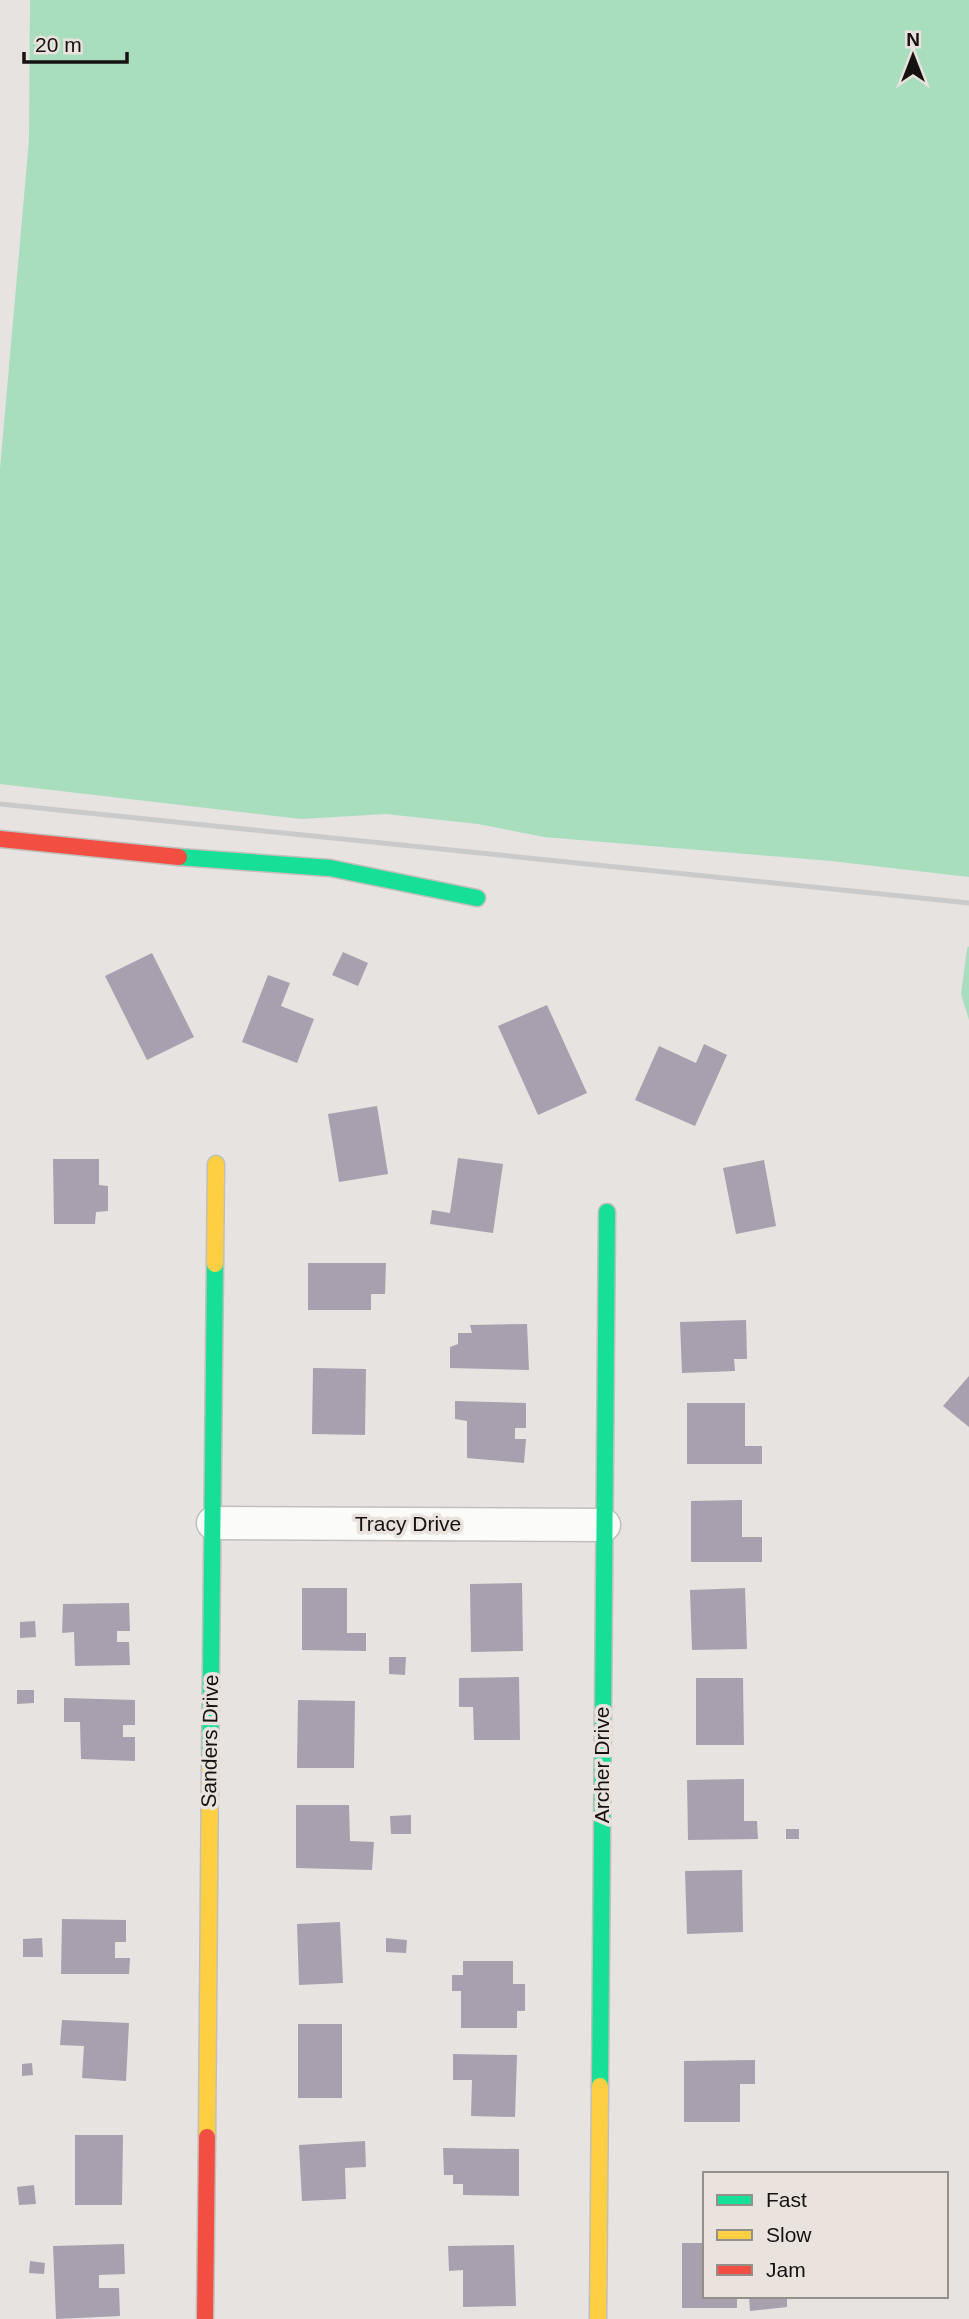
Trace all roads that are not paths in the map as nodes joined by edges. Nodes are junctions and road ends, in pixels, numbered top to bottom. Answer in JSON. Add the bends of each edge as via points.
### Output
{"nodes":[{"id":1,"x":0,"y":838,"type":"edge"},
{"id":2,"x":477,"y":898,"type":"dead end"},
{"id":3,"x":216,"y":1164,"type":"dead end"},
{"id":4,"x":607,"y":1212,"type":"dead end"},
{"id":5,"x":213,"y":1523,"type":"junction"},
{"id":6,"x":604,"y":1525,"type":"junction"},
{"id":7,"x":205,"y":2319,"type":"edge"},
{"id":8,"x":598,"y":2319,"type":"edge"}],
"edges":[{"from":1,"to":2,"type":"street","via":[[330,869]]},
{"from":3,"to":5,"type":"street","name":"Sanders Drive"},
{"from":4,"to":6,"type":"street","name":"Archer Drive"},
{"from":5,"to":6,"type":"street","name":"Tracy Drive"},
{"from":5,"to":7,"type":"street","name":"Sanders Drive"},
{"from":6,"to":8,"type":"street","name":"Archer Drive"}]}
